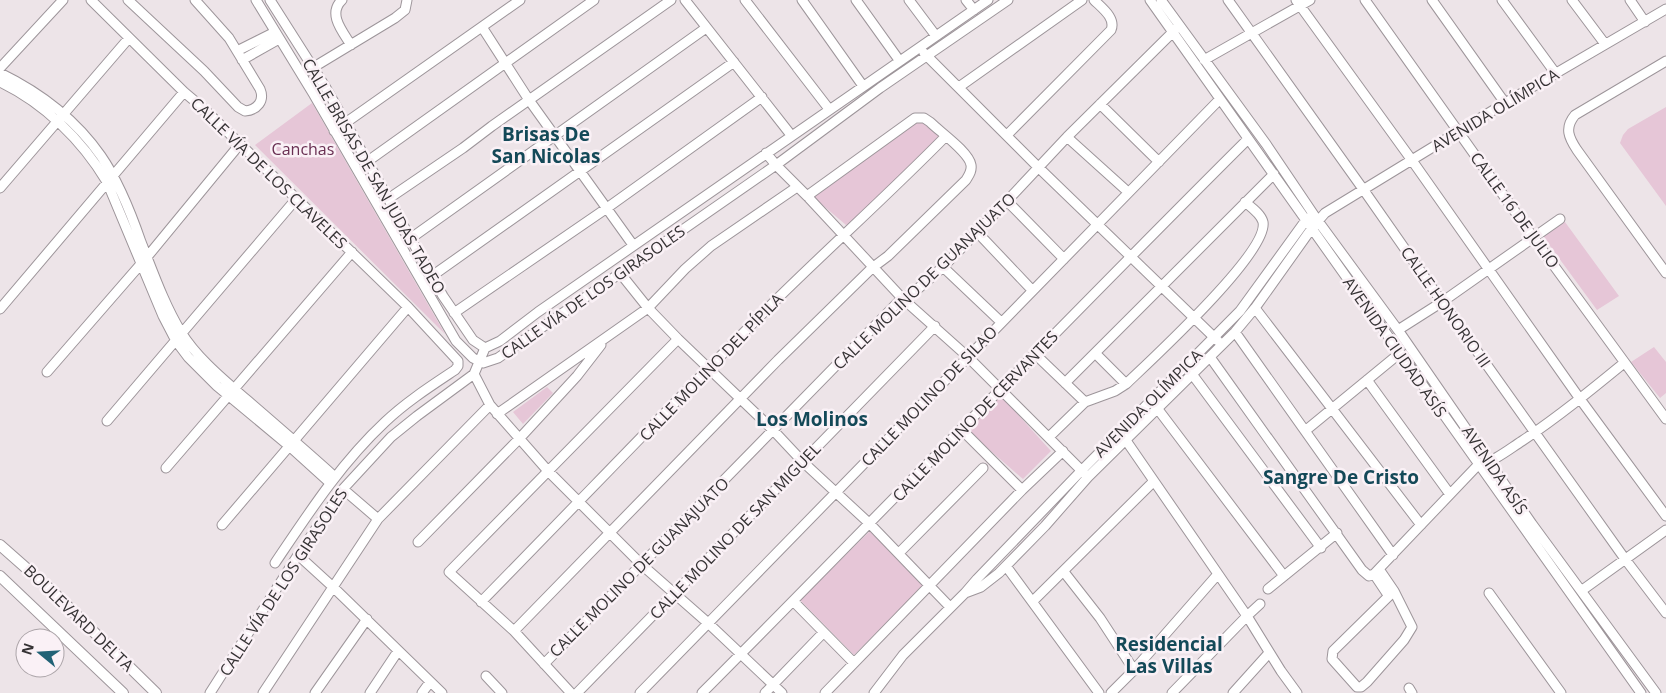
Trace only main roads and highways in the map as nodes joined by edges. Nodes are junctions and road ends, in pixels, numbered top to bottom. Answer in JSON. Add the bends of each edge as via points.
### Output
{"nodes":[{"id":1,"x":0,"y":544,"type":"edge"},
{"id":2,"x":0,"y":576,"type":"edge"},
{"id":3,"x":123,"y":693,"type":"edge"},
{"id":4,"x":156,"y":693,"type":"edge"}],
"edges":[{"from":1,"to":4,"type":"main road","name":"BOULEVARD DELTA"},
{"from":2,"to":3,"type":"main road","name":"BOULEVARD DELTA"}]}
